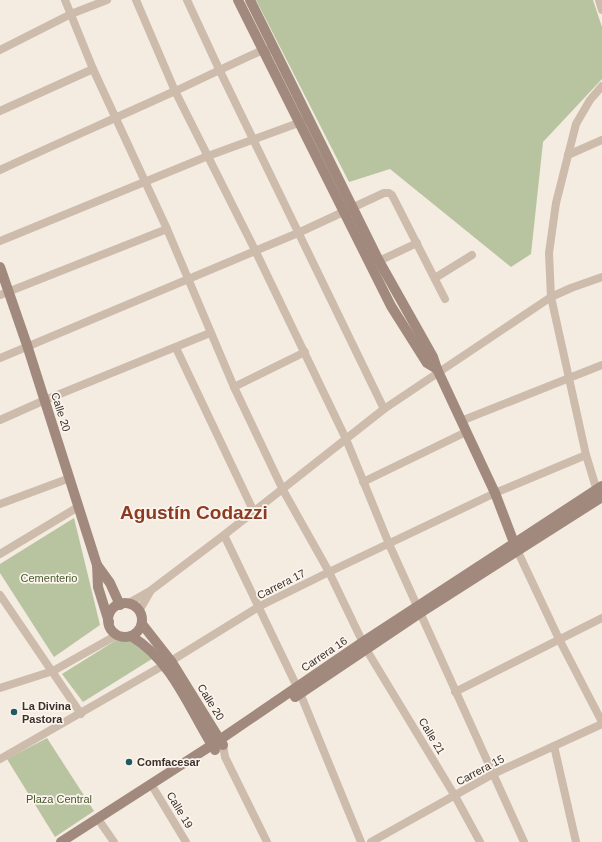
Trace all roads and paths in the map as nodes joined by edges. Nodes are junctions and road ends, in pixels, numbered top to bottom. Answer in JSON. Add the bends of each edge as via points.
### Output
{"nodes":[{"id":1,"x":64,"y":0,"type":"edge"},
{"id":2,"x":107,"y":0,"type":"edge"},
{"id":3,"x":136,"y":0,"type":"edge"},
{"id":4,"x":187,"y":0,"type":"edge"},
{"id":5,"x":238,"y":0,"type":"edge"},
{"id":6,"x":250,"y":0,"type":"edge"},
{"id":7,"x":599,"y":0,"type":"edge"},
{"id":8,"x":602,"y":10,"type":"edge"},
{"id":9,"x":71,"y":14,"type":"junction"},
{"id":10,"x":0,"y":50,"type":"edge"},
{"id":11,"x":263,"y":50,"type":"junction"},
{"id":12,"x":275,"y":51,"type":"junction"},
{"id":13,"x":93,"y":69,"type":"junction"},
{"id":14,"x":219,"y":69,"type":"junction"},
{"id":15,"x":602,"y":86,"type":"edge"},
{"id":16,"x":175,"y":91,"type":"junction"},
{"id":17,"x":0,"y":111,"type":"edge"},
{"id":18,"x":116,"y":116,"type":"junction"},
{"id":19,"x":305,"y":121,"type":"junction"},
{"id":20,"x":253,"y":139,"type":"junction"},
{"id":21,"x":602,"y":140,"type":"edge"},
{"id":22,"x":568,"y":154,"type":"junction"},
{"id":23,"x":208,"y":156,"type":"junction"},
{"id":24,"x":0,"y":170,"type":"edge"},
{"id":25,"x":145,"y":182,"type":"junction"},
{"id":26,"x":353,"y":208,"type":"junction"},
{"id":27,"x":344,"y":214,"type":"junction"},
{"id":28,"x":167,"y":229,"type":"junction"},
{"id":29,"x":298,"y":233,"type":"junction"},
{"id":30,"x":0,"y":241,"type":"edge"},
{"id":31,"x":417,"y":243,"type":"junction"},
{"id":32,"x":255,"y":250,"type":"junction"},
{"id":33,"x":472,"y":255,"type":"dead end"},
{"id":34,"x":379,"y":261,"type":"junction"},
{"id":35,"x":0,"y":267,"type":"edge"},
{"id":36,"x":602,"y":277,"type":"edge"},
{"id":37,"x":434,"y":278,"type":"junction"},
{"id":38,"x":188,"y":279,"type":"junction"},
{"id":39,"x":5,"y":292,"type":"edge"},
{"id":40,"x":551,"y":297,"type":"junction"},
{"id":41,"x":445,"y":299,"type":"dead end"},
{"id":42,"x":210,"y":333,"type":"junction"},
{"id":43,"x":27,"y":345,"type":"junction"},
{"id":44,"x":176,"y":348,"type":"junction"},
{"id":45,"x":305,"y":352,"type":"junction"},
{"id":46,"x":0,"y":358,"type":"edge"},
{"id":47,"x":602,"y":365,"type":"edge"},
{"id":48,"x":438,"y":371,"type":"junction"},
{"id":49,"x":570,"y":378,"type":"junction"},
{"id":50,"x":234,"y":387,"type":"junction"},
{"id":51,"x":45,"y":400,"type":"junction"},
{"id":52,"x":384,"y":408,"type":"junction"},
{"id":53,"x":0,"y":420,"type":"edge"},
{"id":54,"x":461,"y":421,"type":"junction"},
{"id":55,"x":466,"y":432,"type":"junction"},
{"id":56,"x":346,"y":438,"type":"junction"},
{"id":57,"x":586,"y":455,"type":"junction"},
{"id":58,"x":70,"y":478,"type":"junction"},
{"id":59,"x":363,"y":482,"type":"junction"},
{"id":60,"x":283,"y":490,"type":"junction"},
{"id":61,"x":495,"y":493,"type":"junction"},
{"id":62,"x":600,"y":493,"type":"edge"},
{"id":63,"x":0,"y":504,"type":"edge"},
{"id":64,"x":78,"y":507,"type":"junction"},
{"id":65,"x":254,"y":512,"type":"junction"},
{"id":66,"x":224,"y":535,"type":"junction"},
{"id":67,"x":388,"y":544,"type":"junction"},
{"id":68,"x":516,"y":547,"type":"junction"},
{"id":69,"x":0,"y":554,"type":"edge"},
{"id":70,"x":97,"y":565,"type":"junction"},
{"id":71,"x":329,"y":572,"type":"junction"},
{"id":72,"x":150,"y":591,"type":"junction"},
{"id":73,"x":0,"y":595,"type":"edge"},
{"id":74,"x":124,"y":604,"type":"junction"},
{"id":75,"x":260,"y":606,"type":"junction"},
{"id":76,"x":418,"y":610,"type":"junction"},
{"id":77,"x":140,"y":611,"type":"junction"},
{"id":78,"x":602,"y":618,"type":"edge"},
{"id":79,"x":109,"y":622,"type":"junction"},
{"id":80,"x":142,"y":624,"type":"junction"},
{"id":81,"x":117,"y":635,"type":"junction"},
{"id":82,"x":131,"y":636,"type":"junction"},
{"id":83,"x":559,"y":639,"type":"junction"},
{"id":84,"x":365,"y":646,"type":"junction"},
{"id":85,"x":168,"y":663,"type":"junction"},
{"id":86,"x":53,"y":671,"type":"junction"},
{"id":87,"x":0,"y":688,"type":"edge"},
{"id":88,"x":298,"y":690,"type":"junction"},
{"id":89,"x":455,"y":692,"type":"junction"},
{"id":90,"x":81,"y":714,"type":"junction"},
{"id":91,"x":602,"y":723,"type":"edge"},
{"id":92,"x":218,"y":745,"type":"junction"},
{"id":93,"x":554,"y":746,"type":"junction"},
{"id":94,"x":0,"y":759,"type":"edge"},
{"id":95,"x":493,"y":774,"type":"junction"},
{"id":96,"x":154,"y":789,"type":"junction"},
{"id":97,"x":455,"y":796,"type":"junction"},
{"id":98,"x":100,"y":821,"type":"junction"},
{"id":99,"x":61,"y":842,"type":"edge"},
{"id":100,"x":73,"y":842,"type":"edge"},
{"id":101,"x":114,"y":842,"type":"edge"},
{"id":102,"x":186,"y":842,"type":"edge"},
{"id":103,"x":267,"y":842,"type":"edge"},
{"id":104,"x":361,"y":842,"type":"edge"},
{"id":105,"x":371,"y":842,"type":"edge"},
{"id":106,"x":480,"y":842,"type":"edge"},
{"id":107,"x":524,"y":842,"type":"edge"},
{"id":108,"x":576,"y":842,"type":"edge"}],
"edges":[{"from":1,"to":9,"type":"street","name":"Calle 21"},
{"from":2,"to":9,"type":"street"},
{"from":3,"to":16,"type":"street"},
{"from":4,"to":14,"type":"street"},
{"from":5,"to":11,"type":"street"},
{"from":6,"to":12,"type":"street"},
{"from":7,"to":8,"type":"street"},
{"from":9,"to":10,"type":"street"},
{"from":9,"to":13,"type":"street","name":"Calle 21"},
{"from":11,"to":12,"type":"street"},
{"from":11,"to":14,"type":"street"},
{"from":11,"to":19,"type":"street"},
{"from":12,"to":19,"type":"street"},
{"from":13,"to":17,"type":"street"},
{"from":13,"to":18,"type":"street","name":"Calle 21"},
{"from":14,"to":16,"type":"street"},
{"from":14,"to":20,"type":"street"},
{"from":15,"to":22,"type":"street","via":[[576,124]]},
{"from":16,"to":18,"type":"street"},
{"from":16,"to":23,"type":"street"},
{"from":18,"to":24,"type":"street"},
{"from":18,"to":25,"type":"street","name":"Calle 21"},
{"from":19,"to":20,"type":"street"},
{"from":19,"to":26,"type":"street"},
{"from":19,"to":27,"type":"street"},
{"from":20,"to":23,"type":"street"},
{"from":20,"to":29,"type":"street"},
{"from":21,"to":22,"type":"street"},
{"from":22,"to":40,"type":"street","via":[[556,203],[549,254]]},
{"from":23,"to":25,"type":"street"},
{"from":23,"to":32,"type":"street"},
{"from":25,"to":28,"type":"street","name":"Calle 21"},
{"from":25,"to":30,"type":"street"},
{"from":26,"to":27,"type":"street"},
{"from":26,"to":31,"type":"street","via":[[389,193]]},
{"from":26,"to":34,"type":"street"},
{"from":27,"to":29,"type":"street"},
{"from":27,"to":48,"type":"street","via":[[391,306],[427,363]]},
{"from":28,"to":38,"type":"street","name":"Calle 21"},
{"from":28,"to":39,"type":"street"},
{"from":29,"to":32,"type":"street"},
{"from":29,"to":52,"type":"street"},
{"from":31,"to":34,"type":"street"},
{"from":31,"to":37,"type":"street"},
{"from":32,"to":38,"type":"street"},
{"from":32,"to":45,"type":"street"},
{"from":33,"to":37,"type":"street"},
{"from":34,"to":48,"type":"street","via":[[433,357]]},
{"from":35,"to":39,"type":"street","name":"Calle 20"},
{"from":36,"to":40,"type":"street"},
{"from":37,"to":41,"type":"street"},
{"from":38,"to":42,"type":"street","name":"Calle 21"},
{"from":38,"to":43,"type":"street"},
{"from":39,"to":43,"type":"street","name":"Calle 20"},
{"from":40,"to":48,"type":"street"},
{"from":40,"to":49,"type":"street"},
{"from":42,"to":44,"type":"street"},
{"from":42,"to":50,"type":"street","name":"Calle 21"},
{"from":43,"to":46,"type":"street"},
{"from":43,"to":51,"type":"street","name":"Calle 20"},
{"from":44,"to":51,"type":"street"},
{"from":44,"to":65,"type":"street"},
{"from":45,"to":50,"type":"street"},
{"from":45,"to":56,"type":"street"},
{"from":47,"to":49,"type":"street"},
{"from":48,"to":52,"type":"street"},
{"from":48,"to":54,"type":"street"},
{"from":49,"to":54,"type":"street"},
{"from":49,"to":57,"type":"street"},
{"from":50,"to":60,"type":"street","name":"Calle 21"},
{"from":51,"to":53,"type":"street"},
{"from":51,"to":58,"type":"street","name":"Calle 20"},
{"from":52,"to":56,"type":"street"},
{"from":54,"to":55,"type":"street"},
{"from":55,"to":59,"type":"street"},
{"from":55,"to":61,"type":"street"},
{"from":56,"to":59,"type":"street"},
{"from":56,"to":60,"type":"street"},
{"from":57,"to":61,"type":"street","name":"Carrera 17"},
{"from":57,"to":62,"type":"street"},
{"from":58,"to":63,"type":"street"},
{"from":58,"to":64,"type":"street","name":"Calle 20"},
{"from":59,"to":67,"type":"street"},
{"from":60,"to":65,"type":"street"},
{"from":60,"to":71,"type":"street","name":"Calle 21"},
{"from":61,"to":67,"type":"street","name":"Carrera 17"},
{"from":61,"to":68,"type":"street"},
{"from":62,"to":68,"type":"street","name":"Carrera 16"},
{"from":64,"to":69,"type":"street"},
{"from":64,"to":70,"type":"street","name":"Calle 20"},
{"from":65,"to":66,"type":"street"},
{"from":66,"to":72,"type":"street"},
{"from":66,"to":75,"type":"street"},
{"from":67,"to":71,"type":"street","name":"Carrera 17"},
{"from":67,"to":76,"type":"street"},
{"from":68,"to":76,"type":"street","name":"Carrera 16"},
{"from":68,"to":83,"type":"street"},
{"from":70,"to":74,"type":"street","name":"Calle 20"},
{"from":70,"to":79,"type":"street","name":"Calle 20","via":[[98,587]]},
{"from":71,"to":75,"type":"street","name":"Carrera 17"},
{"from":71,"to":84,"type":"street","name":"Calle 21"},
{"from":72,"to":74,"type":"street"},
{"from":72,"to":77,"type":"street"},
{"from":73,"to":86,"type":"street"},
{"from":74,"to":77,"type":"street","via":[[134,606]]},
{"from":74,"to":79,"type":"street","via":[[114,608]]},
{"from":75,"to":85,"type":"street","name":"Carrera 17"},
{"from":75,"to":88,"type":"street"},
{"from":76,"to":84,"type":"street","name":"Carrera 16"},
{"from":76,"to":89,"type":"street"},
{"from":77,"to":80,"type":"street"},
{"from":78,"to":83,"type":"street"},
{"from":79,"to":81,"type":"street"},
{"from":80,"to":82,"type":"street","via":[[138,632]]},
{"from":80,"to":85,"type":"street","name":"Calle 20"},
{"from":81,"to":82,"type":"street"},
{"from":81,"to":86,"type":"street"},
{"from":82,"to":85,"type":"street","name":"Calle 20"},
{"from":83,"to":89,"type":"street"},
{"from":83,"to":91,"type":"street"},
{"from":84,"to":88,"type":"street","name":"Carrera 16"},
{"from":84,"to":97,"type":"street","name":"Calle 21"},
{"from":85,"to":90,"type":"street","name":"Carrera 17"},
{"from":85,"to":92,"type":"street","name":"Calle 20"},
{"from":86,"to":87,"type":"street"},
{"from":86,"to":90,"type":"street"},
{"from":88,"to":92,"type":"street","name":"Carrera 16"},
{"from":88,"to":104,"type":"street"},
{"from":89,"to":95,"type":"street"},
{"from":90,"to":94,"type":"street","name":"Carrera 17"},
{"from":91,"to":93,"type":"street","name":"Carrera 15"},
{"from":92,"to":96,"type":"street","name":"Carrera 16"},
{"from":92,"to":98,"type":"street","name":"Carrera 16"},
{"from":92,"to":103,"type":"street","name":"Calle 20"},
{"from":93,"to":95,"type":"street","name":"Carrera 15"},
{"from":93,"to":108,"type":"street"},
{"from":95,"to":97,"type":"street","name":"Carrera 15"},
{"from":95,"to":107,"type":"street"},
{"from":96,"to":98,"type":"street","name":"Carrera 16"},
{"from":96,"to":102,"type":"street","name":"Calle 19"},
{"from":97,"to":105,"type":"street","name":"Carrera 15"},
{"from":97,"to":106,"type":"street","name":"Calle 21"},
{"from":98,"to":99,"type":"street","name":"Carrera 16"},
{"from":98,"to":100,"type":"street","name":"Carrera 16"},
{"from":98,"to":101,"type":"street"}]}
